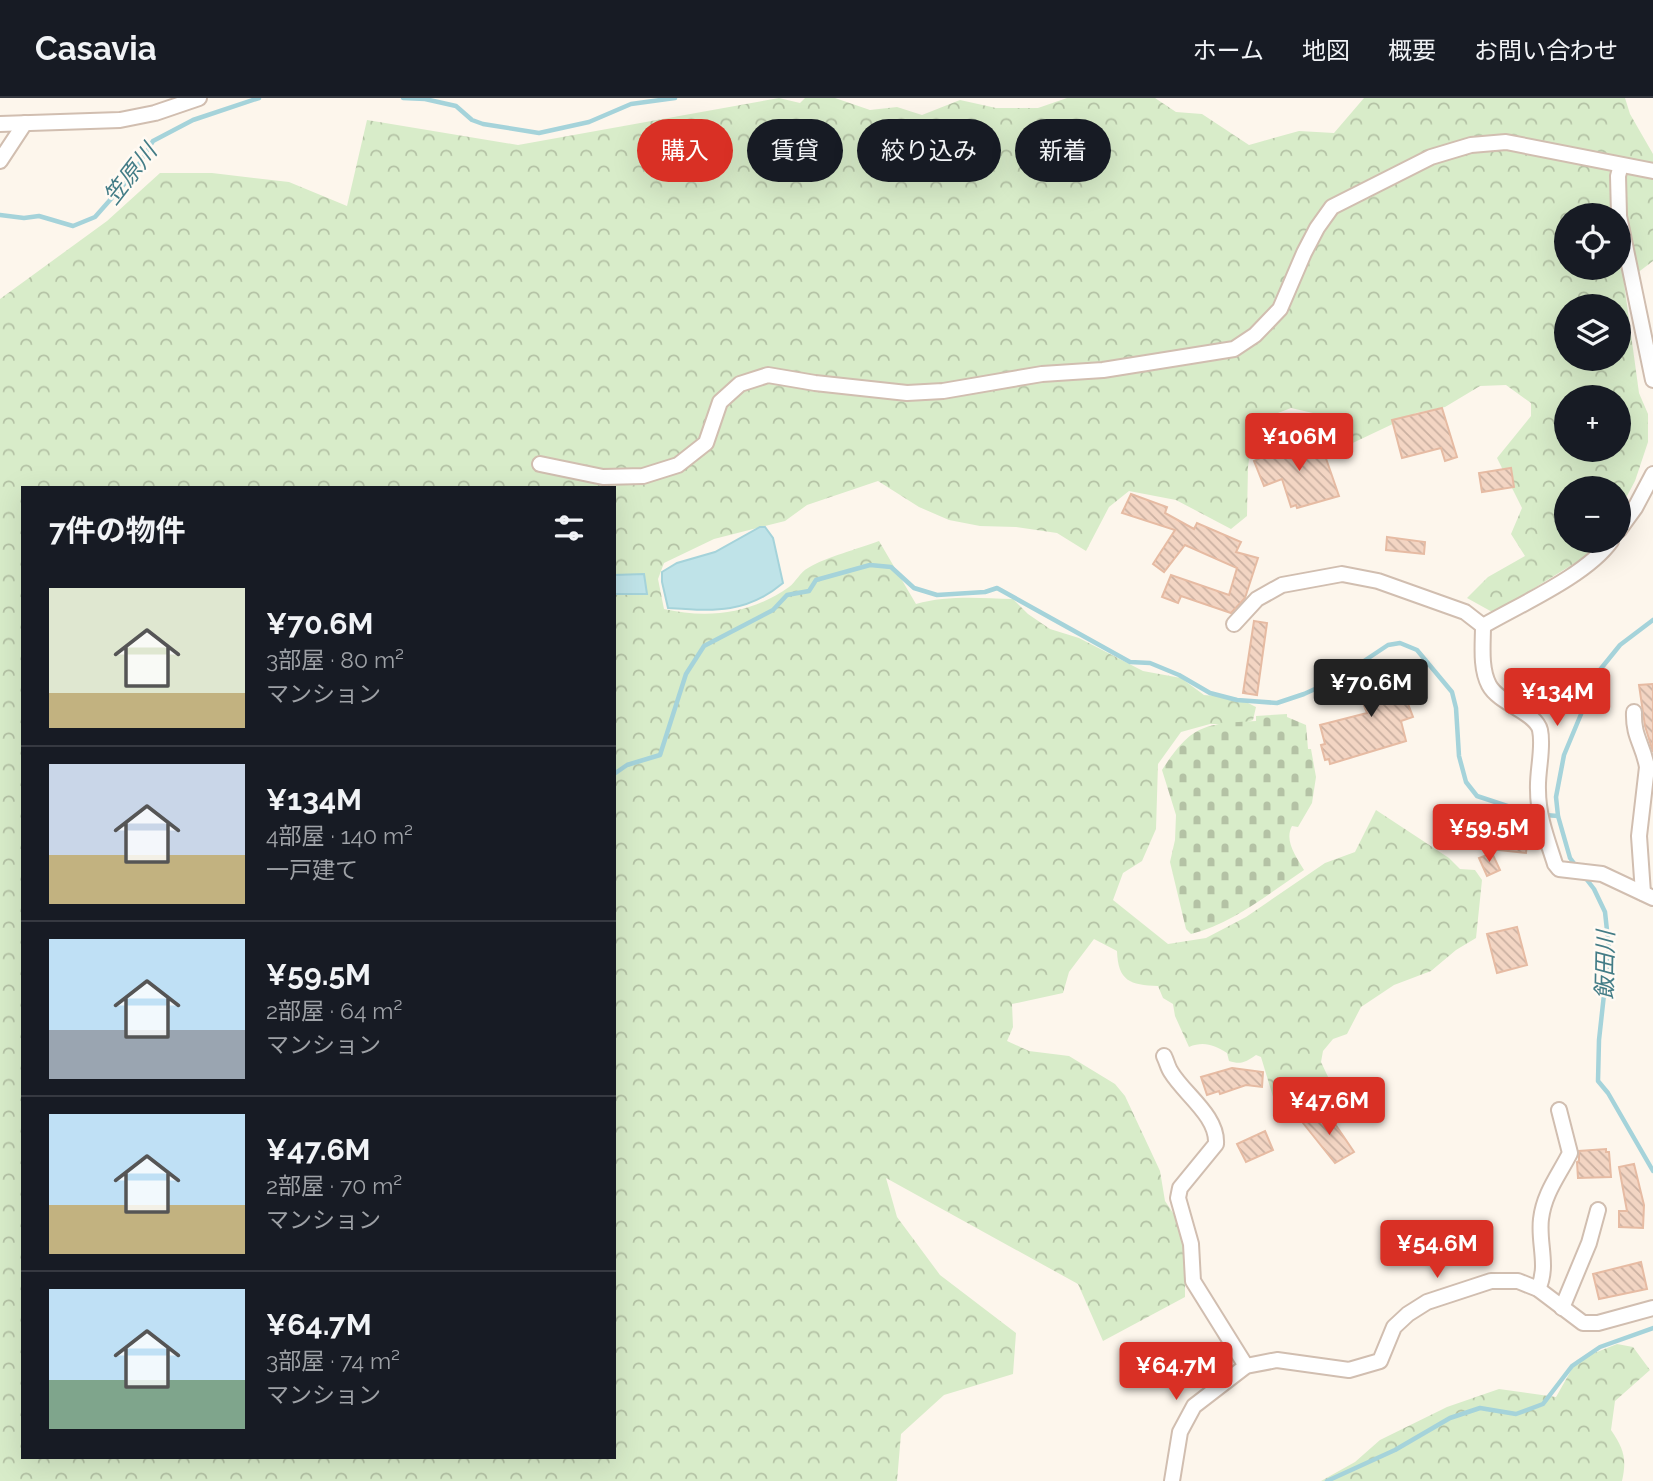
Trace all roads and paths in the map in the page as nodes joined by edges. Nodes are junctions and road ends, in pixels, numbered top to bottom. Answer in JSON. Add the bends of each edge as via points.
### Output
{"nodes":[{"id":1,"x":198,"y":98,"type":"edge"},
{"id":2,"x":25,"y":123,"type":"junction"},
{"id":3,"x":0,"y":124,"type":"edge"},
{"id":4,"x":0,"y":161,"type":"edge"},
{"id":5,"x":1621,"y":164,"type":"junction"},
{"id":6,"x":1653,"y":171,"type":"edge"},
{"id":7,"x":1619,"y":203,"type":"edge"},
{"id":8,"x":1631,"y":274,"type":"edge"},
{"id":9,"x":1653,"y":380,"type":"edge"},
{"id":10,"x":540,"y":464,"type":"dead end"},
{"id":11,"x":1653,"y":474,"type":"edge"},
{"id":12,"x":1631,"y":514,"type":"edge"},
{"id":13,"x":1602,"y":553,"type":"edge"},
{"id":14,"x":1234,"y":624,"type":"dead end"},
{"id":15,"x":1483,"y":626,"type":"junction"},
{"id":16,"x":1634,"y":712,"type":"dead end"},
{"id":17,"x":1648,"y":896,"type":"edge"},
{"id":18,"x":1164,"y":1056,"type":"dead end"},
{"id":19,"x":1559,"y":1110,"type":"dead end"},
{"id":20,"x":1598,"y":1210,"type":"dead end"},
{"id":21,"x":1538,"y":1289,"type":"junction"},
{"id":22,"x":1562,"y":1308,"type":"junction"},
{"id":23,"x":1653,"y":1308,"type":"edge"},
{"id":24,"x":1246,"y":1366,"type":"junction"},
{"id":25,"x":1172,"y":1481,"type":"edge"}],
"edges":[{"from":1,"to":2,"type":"street","via":[[120,120]]},
{"from":2,"to":3,"type":"street"},
{"from":2,"to":4,"type":"street"},
{"from":5,"to":6,"type":"street"},
{"from":5,"to":7,"type":"street"},
{"from":5,"to":10,"type":"street","via":[[1506,142],[1471,145],[1431,157],[1332,207],[1304,253],[1280,309],[1234,349],[943,391],[907,393],[768,375],[740,384],[720,402],[706,443],[678,465],[643,475],[603,477]]},
{"from":8,"to":9,"type":"street"},
{"from":11,"to":12,"type":"street"},
{"from":13,"to":15,"type":"street"},
{"from":14,"to":15,"type":"street","via":[[1257,599],[1282,584],[1342,574],[1378,581],[1465,612]]},
{"from":15,"to":17,"type":"street","via":[[1488,683],[1496,695],[1540,727],[1538,793],[1555,864],[1559,869],[1602,874]]},
{"from":16,"to":17,"type":"street","via":[[1636,737],[1647,767],[1639,836]]},
{"from":18,"to":24,"type":"street","via":[[1209,1120],[1216,1138],[1216,1144],[1180,1188],[1178,1198],[1191,1244],[1193,1282]]},
{"from":19,"to":21,"type":"street","via":[[1570,1153],[1543,1207],[1544,1265]]},
{"from":20,"to":22,"type":"street"},
{"from":21,"to":22,"type":"street"},
{"from":21,"to":24,"type":"street","via":[[1518,1281],[1491,1281],[1427,1302],[1395,1327],[1380,1361],[1349,1370],[1277,1360]]},
{"from":22,"to":23,"type":"street","via":[[1583,1322],[1598,1323]]},
{"from":24,"to":25,"type":"street","via":[[1194,1406],[1180,1432]]}]}
